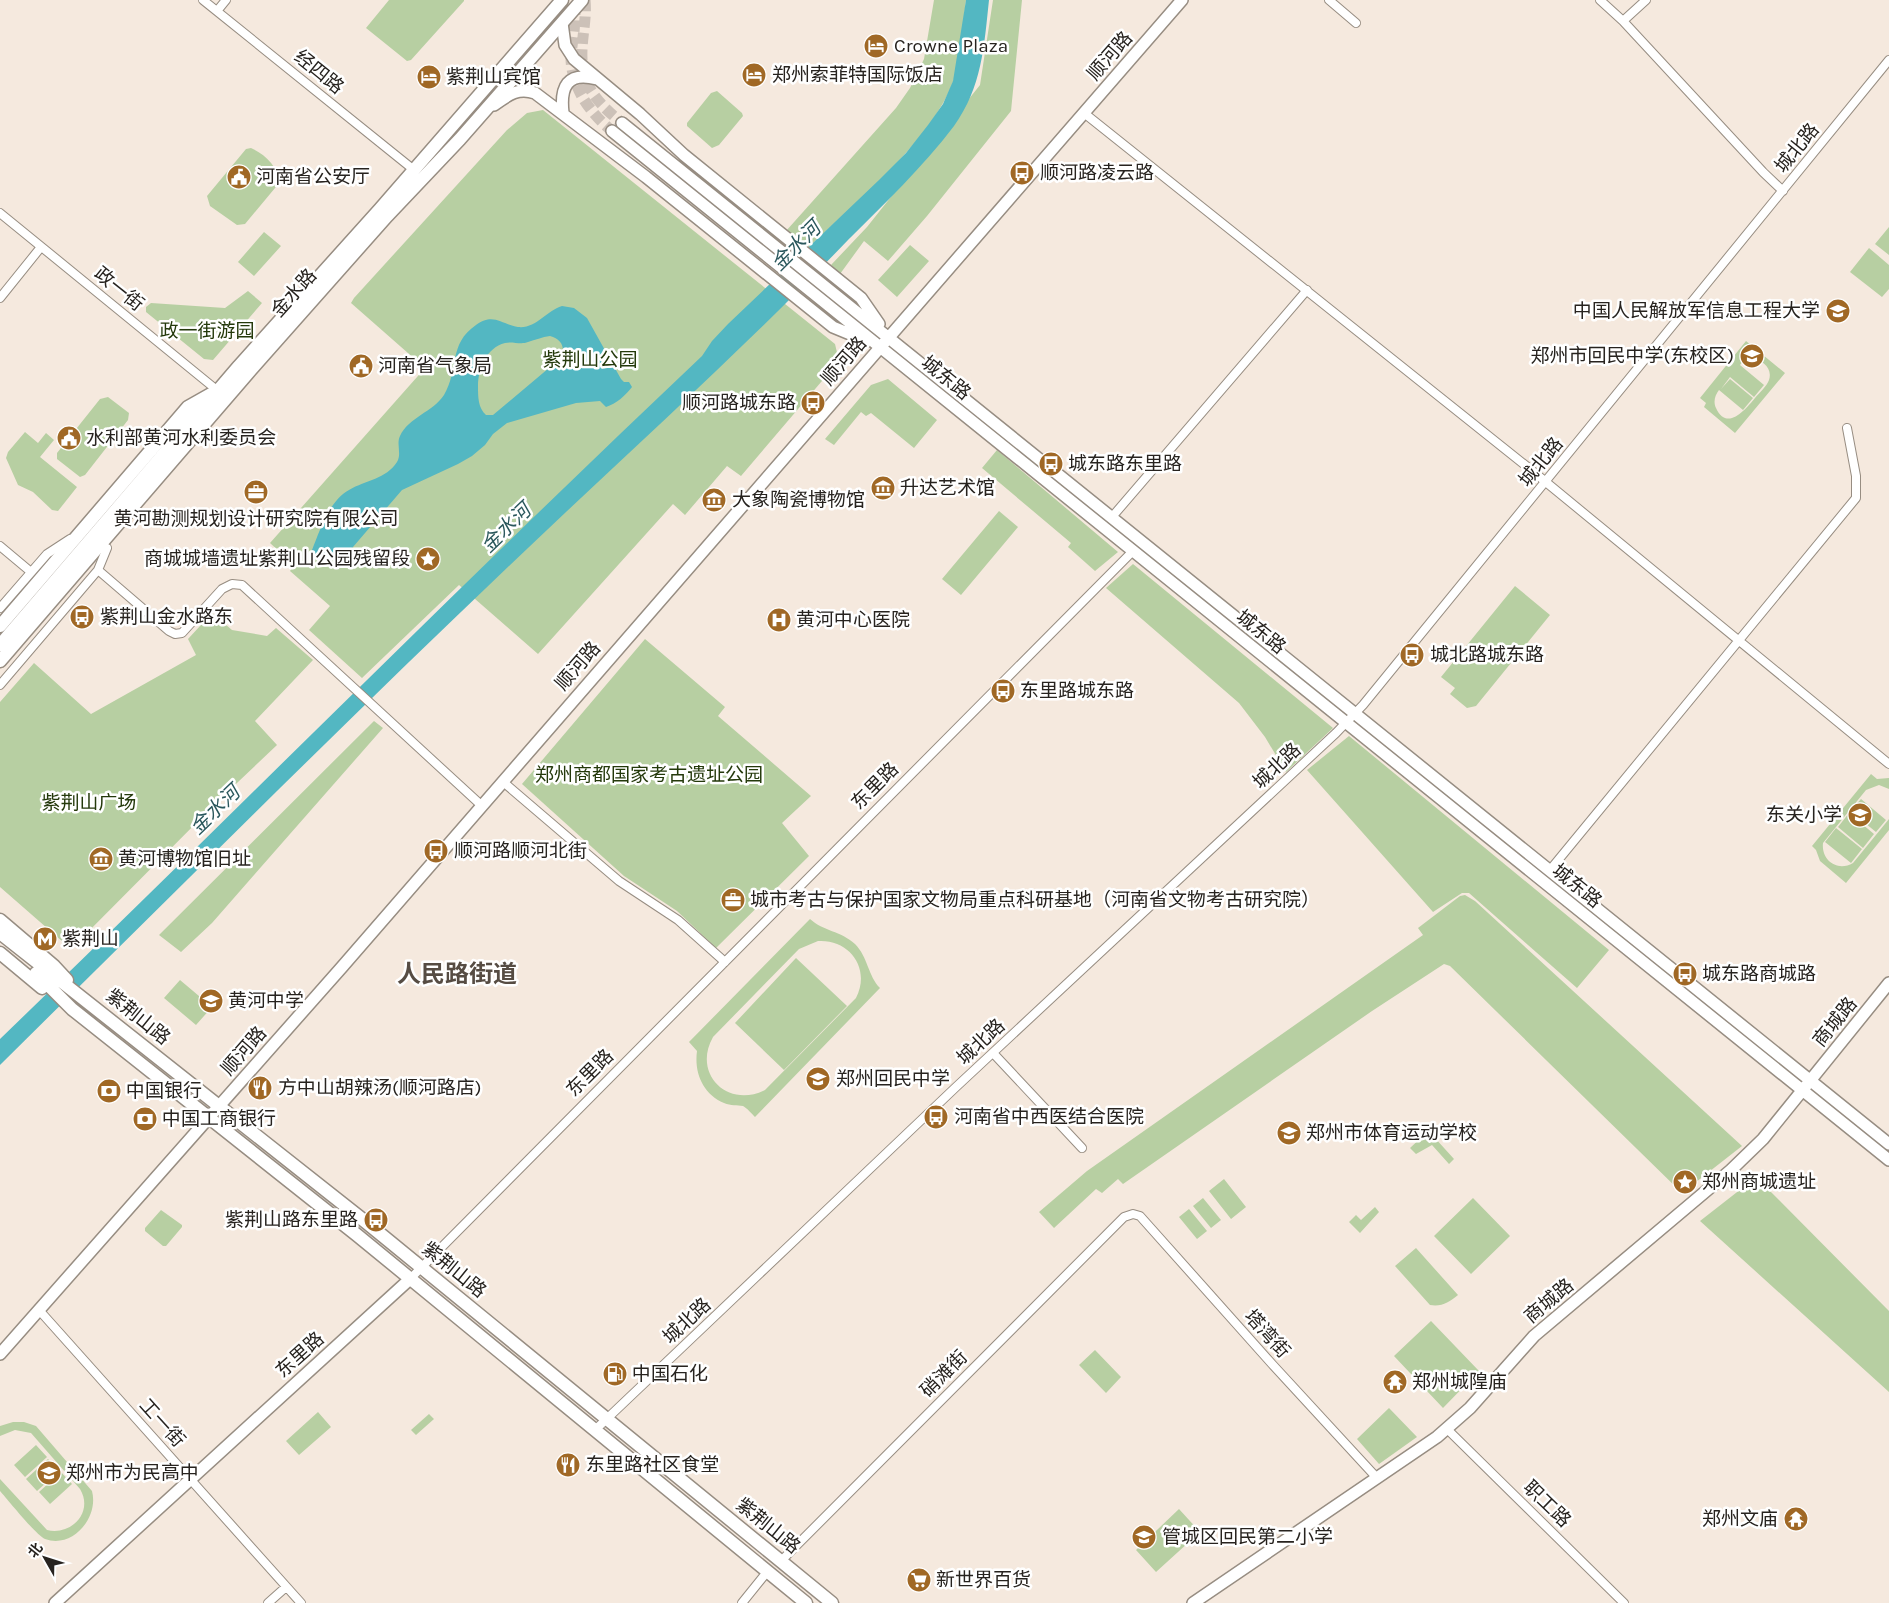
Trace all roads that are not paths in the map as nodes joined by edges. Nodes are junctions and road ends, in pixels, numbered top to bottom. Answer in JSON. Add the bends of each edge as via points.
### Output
{"nodes":[{"id":1,"x":203,"y":0,"type":"edge"},
{"id":2,"x":226,"y":0,"type":"edge"},
{"id":3,"x":562,"y":0,"type":"edge"},
{"id":4,"x":582,"y":0,"type":"edge"},
{"id":5,"x":1182,"y":0,"type":"edge"},
{"id":6,"x":1329,"y":0,"type":"edge"},
{"id":7,"x":1600,"y":0,"type":"edge"},
{"id":8,"x":1646,"y":0,"type":"edge"},
{"id":9,"x":217,"y":11,"type":"junction"},
{"id":10,"x":1623,"y":21,"type":"junction"},
{"id":11,"x":562,"y":23,"type":"junction"},
{"id":12,"x":1356,"y":23,"type":"dead end"},
{"id":13,"x":1889,"y":60,"type":"edge"},
{"id":14,"x":599,"y":80,"type":"junction"},
{"id":15,"x":483,"y":112,"type":"junction"},
{"id":16,"x":1084,"y":113,"type":"junction"},
{"id":17,"x":563,"y":114,"type":"junction"},
{"id":18,"x":622,"y":123,"type":"tunnel mouth"},
{"id":19,"x":612,"y":131,"type":"tunnel mouth"},
{"id":20,"x":414,"y":170,"type":"junction"},
{"id":21,"x":1783,"y":191,"type":"junction"},
{"id":22,"x":0,"y":213,"type":"edge"},
{"id":23,"x":41,"y":247,"type":"junction"},
{"id":24,"x":1307,"y":290,"type":"junction"},
{"id":25,"x":0,"y":298,"type":"edge"},
{"id":26,"x":888,"y":336,"type":"junction"},
{"id":27,"x":880,"y":347,"type":"junction"},
{"id":28,"x":218,"y":399,"type":"junction"},
{"id":29,"x":1847,"y":428,"type":"dead end"},
{"id":30,"x":1546,"y":482,"type":"junction"},
{"id":31,"x":1112,"y":518,"type":"junction"},
{"id":32,"x":82,"y":530,"type":"junction"},
{"id":33,"x":0,"y":546,"type":"edge"},
{"id":34,"x":106,"y":548,"type":"junction"},
{"id":35,"x":1133,"y":551,"type":"junction"},
{"id":36,"x":98,"y":570,"type":"junction"},
{"id":37,"x":31,"y":572,"type":"junction"},
{"id":38,"x":0,"y":608,"type":"edge"},
{"id":39,"x":0,"y":626,"type":"edge"},
{"id":40,"x":1739,"y":640,"type":"junction"},
{"id":41,"x":0,"y":645,"type":"edge"},
{"id":42,"x":0,"y":661,"type":"edge"},
{"id":43,"x":0,"y":671,"type":"edge"},
{"id":44,"x":0,"y":685,"type":"edge"},
{"id":45,"x":1355,"y":714,"type":"junction"},
{"id":46,"x":1346,"y":723,"type":"junction"},
{"id":47,"x":1889,"y":764,"type":"edge"},
{"id":48,"x":502,"y":781,"type":"junction"},
{"id":49,"x":481,"y":805,"type":"junction"},
{"id":50,"x":1550,"y":870,"type":"junction"},
{"id":51,"x":0,"y":920,"type":"edge"},
{"id":52,"x":0,"y":933,"type":"edge"},
{"id":53,"x":0,"y":944,"type":"edge"},
{"id":54,"x":0,"y":953,"type":"edge"},
{"id":55,"x":725,"y":962,"type":"junction"},
{"id":56,"x":46,"y":975,"type":"junction"},
{"id":57,"x":1889,"y":983,"type":"edge"},
{"id":58,"x":993,"y":1053,"type":"junction"},
{"id":59,"x":1810,"y":1080,"type":"junction"},
{"id":60,"x":1802,"y":1090,"type":"junction"},
{"id":61,"x":220,"y":1106,"type":"junction"},
{"id":62,"x":209,"y":1118,"type":"junction"},
{"id":63,"x":1889,"y":1144,"type":"edge"},
{"id":64,"x":1082,"y":1148,"type":"dead end"},
{"id":65,"x":1889,"y":1160,"type":"edge"},
{"id":66,"x":1133,"y":1214,"type":"joint"},
{"id":67,"x":421,"y":1267,"type":"junction"},
{"id":68,"x":410,"y":1279,"type":"junction"},
{"id":69,"x":39,"y":1310,"type":"junction"},
{"id":70,"x":0,"y":1354,"type":"edge"},
{"id":71,"x":607,"y":1419,"type":"junction"},
{"id":72,"x":1447,"y":1429,"type":"junction"},
{"id":73,"x":595,"y":1430,"type":"junction"},
{"id":74,"x":1377,"y":1478,"type":"junction"},
{"id":75,"x":190,"y":1480,"type":"junction"},
{"id":76,"x":781,"y":1561,"type":"junction"},
{"id":77,"x":768,"y":1572,"type":"junction"},
{"id":78,"x":286,"y":1587,"type":"junction"},
{"id":79,"x":59,"y":1602,"type":"edge"},
{"id":80,"x":268,"y":1603,"type":"edge"},
{"id":81,"x":301,"y":1603,"type":"edge"},
{"id":82,"x":742,"y":1603,"type":"edge"},
{"id":83,"x":806,"y":1603,"type":"edge"},
{"id":84,"x":832,"y":1603,"type":"edge"},
{"id":85,"x":1193,"y":1603,"type":"edge"},
{"id":86,"x":1624,"y":1603,"type":"edge"}],
"edges":[{"from":1,"to":9,"type":"street","name":"经四路"},
{"from":2,"to":9,"type":"street"},
{"from":3,"to":20,"type":"main road","name":"金水路"},
{"from":4,"to":11,"type":"main road","name":"金水路"},
{"from":5,"to":16,"type":"street","name":"顺河路"},
{"from":6,"to":12,"type":"street"},
{"from":7,"to":10,"type":"street"},
{"from":8,"to":10,"type":"street"},
{"from":9,"to":20,"type":"street","name":"经四路"},
{"from":10,"to":21,"type":"street"},
{"from":11,"to":14,"type":"street","via":[[568,51]]},
{"from":11,"to":15,"type":"main road","name":"金水路"},
{"from":13,"to":21,"type":"street","name":"城北路"},
{"from":14,"to":17,"type":"street","via":[[578,76],[571,80],[563,92]]},
{"from":14,"to":26,"type":"street","via":[[684,155],[861,298]]},
{"from":15,"to":17,"type":"street","via":[[510,94],[527,90]]},
{"from":15,"to":28,"type":"main road","name":"金水路"},
{"from":16,"to":24,"type":"street"},
{"from":16,"to":26,"type":"street","name":"顺河路"},
{"from":17,"to":27,"type":"street","via":[[833,326]]},
{"from":18,"to":26,"type":"street","name":"城东路"},
{"from":19,"to":27,"type":"street","name":"城东路"},
{"from":20,"to":28,"type":"main road","name":"金水路"},
{"from":21,"to":30,"type":"street","name":"城北路"},
{"from":22,"to":23,"type":"street","name":"政一街"},
{"from":23,"to":25,"type":"street"},
{"from":23,"to":28,"type":"street","name":"政一街"},
{"from":24,"to":30,"type":"street"},
{"from":24,"to":31,"type":"street"},
{"from":26,"to":27,"type":"street","name":"顺河路"},
{"from":26,"to":31,"type":"street","name":"城东路"},
{"from":27,"to":35,"type":"street","name":"城东路"},
{"from":27,"to":48,"type":"street","name":"顺河路"},
{"from":28,"to":32,"type":"main road","via":[[188,407]]},
{"from":28,"to":34,"type":"main road","via":[[211,428]]},
{"from":28,"to":41,"type":"main road","name":"金水路"},
{"from":28,"to":42,"type":"main road","name":"金水路"},
{"from":29,"to":40,"type":"street","via":[[1856,476],[1856,498]]},
{"from":30,"to":40,"type":"street"},
{"from":30,"to":45,"type":"street","name":"城北路"},
{"from":31,"to":45,"type":"street","name":"城东路"},
{"from":32,"to":37,"type":"street","via":[[47,554]]},
{"from":32,"to":39,"type":"main road"},
{"from":33,"to":37,"type":"street"},
{"from":34,"to":36,"type":"street"},
{"from":34,"to":43,"type":"main road"},
{"from":35,"to":46,"type":"street","name":"城东路"},
{"from":35,"to":55,"type":"street","name":"东里路"},
{"from":36,"to":44,"type":"street"},
{"from":36,"to":49,"type":"street","via":[[175,634],[182,633],[222,589],[232,584],[242,585]]},
{"from":37,"to":38,"type":"street"},
{"from":40,"to":47,"type":"street"},
{"from":40,"to":50,"type":"street"},
{"from":45,"to":46,"type":"street","name":"城北路"},
{"from":45,"to":50,"type":"street","name":"城东路"},
{"from":46,"to":58,"type":"street","name":"城北路"},
{"from":46,"to":60,"type":"street","name":"城东路"},
{"from":48,"to":49,"type":"street","name":"顺河路"},
{"from":48,"to":55,"type":"street","via":[[619,881],[678,920]]},
{"from":49,"to":61,"type":"street","name":"顺河路"},
{"from":50,"to":59,"type":"street","name":"城东路"},
{"from":51,"to":56,"type":"main road"},
{"from":52,"to":56,"type":"main road"},
{"from":53,"to":56,"type":"main road"},
{"from":54,"to":56,"type":"main road"},
{"from":55,"to":67,"type":"street","name":"东里路"},
{"from":56,"to":61,"type":"main road","name":"紫荆山路","via":[[84,998]]},
{"from":56,"to":62,"type":"main road","name":"紫荆山路","via":[[72,1009]]},
{"from":57,"to":59,"type":"street","name":"商城路"},
{"from":58,"to":64,"type":"street"},
{"from":58,"to":71,"type":"street","name":"城北路"},
{"from":59,"to":60,"type":"street","name":"商城路"},
{"from":59,"to":63,"type":"street","name":"城东路"},
{"from":60,"to":65,"type":"street","name":"城东路"},
{"from":60,"to":72,"type":"street","name":"商城路","via":[[1764,1138],[1738,1164],[1534,1336]]},
{"from":61,"to":62,"type":"street","name":"顺河路"},
{"from":61,"to":67,"type":"main road","name":"紫荆山路"},
{"from":62,"to":68,"type":"main road","name":"紫荆山路"},
{"from":62,"to":69,"type":"street","name":"顺河路"},
{"from":66,"to":74,"type":"street","name":"塔湾街","via":[[1140,1216]]},
{"from":66,"to":76,"type":"street","name":"硝滩街","via":[[1124,1217]]},
{"from":67,"to":68,"type":"street","name":"东里路"},
{"from":67,"to":71,"type":"main road","name":"紫荆山路"},
{"from":68,"to":73,"type":"main road","name":"紫荆山路"},
{"from":68,"to":75,"type":"street","name":"东里路"},
{"from":69,"to":70,"type":"street","name":"顺河路"},
{"from":69,"to":75,"type":"street","name":"工一街"},
{"from":71,"to":73,"type":"street","name":"城北路"},
{"from":71,"to":76,"type":"main road","name":"紫荆山路"},
{"from":72,"to":74,"type":"street","name":"商城路"},
{"from":72,"to":86,"type":"street","name":"职工路"},
{"from":73,"to":77,"type":"main road","name":"紫荆山路"},
{"from":74,"to":85,"type":"street","name":"商城路"},
{"from":75,"to":78,"type":"street","name":"工一街"},
{"from":75,"to":79,"type":"street","name":"东里路"},
{"from":76,"to":84,"type":"main road","name":"紫荆山路"},
{"from":77,"to":82,"type":"street"},
{"from":77,"to":83,"type":"main road","name":"紫荆山路"},
{"from":78,"to":80,"type":"street"},
{"from":78,"to":81,"type":"street","name":"工一街"}]}
